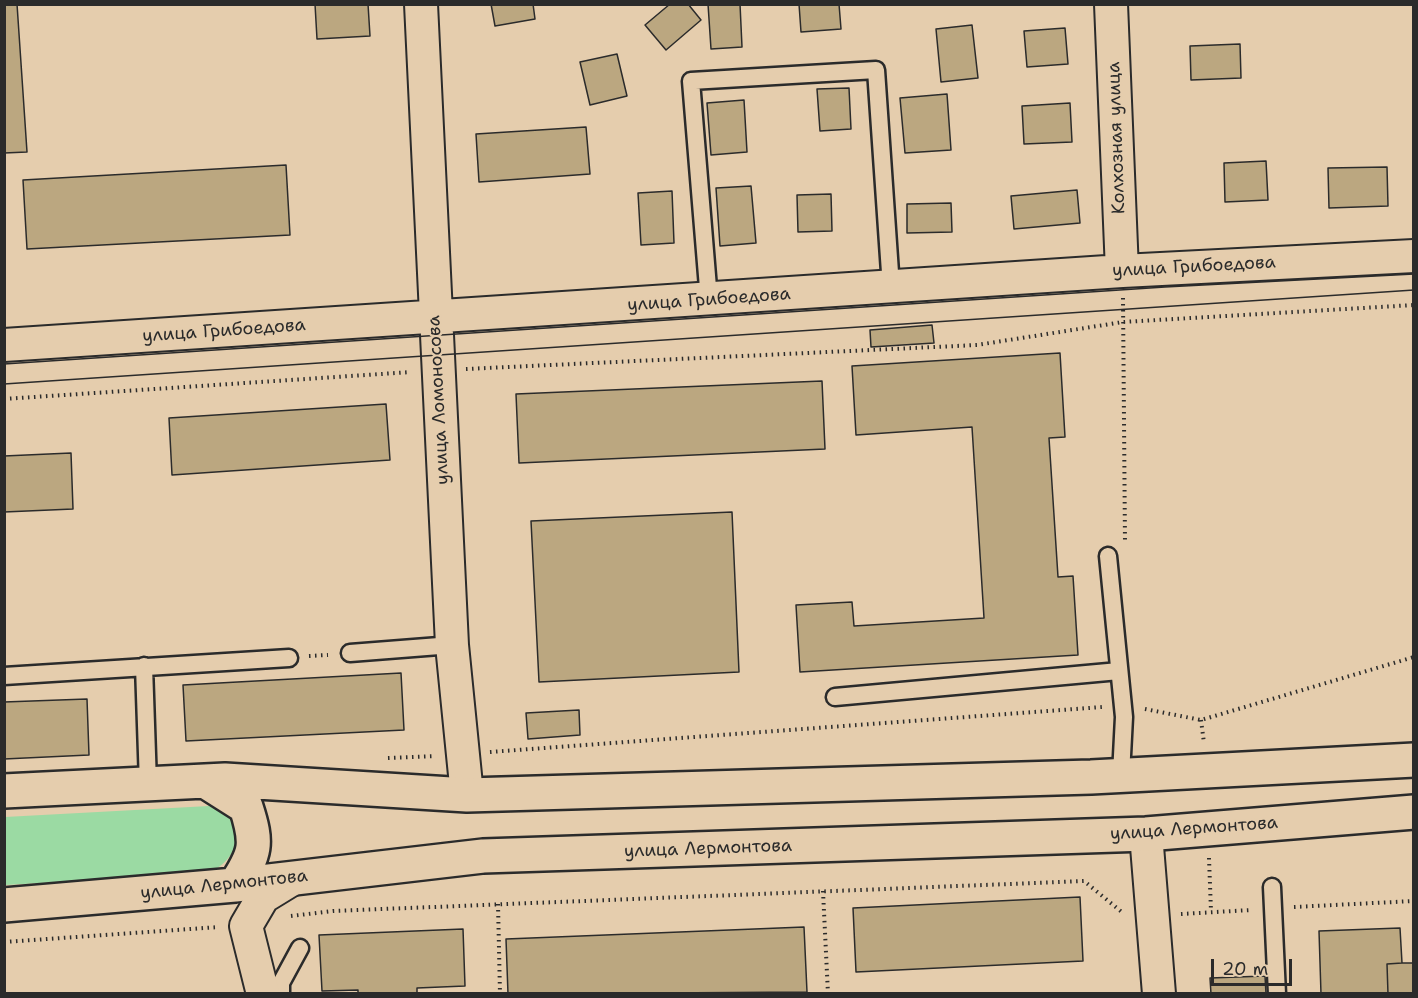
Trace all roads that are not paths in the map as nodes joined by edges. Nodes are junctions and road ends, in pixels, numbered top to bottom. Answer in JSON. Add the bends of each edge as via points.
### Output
{"nodes":[{"id":1,"x":421,"y":4,"type":"edge"},
{"id":2,"x":1111,"y":4,"type":"edge"},
{"id":3,"x":1413,"y":256,"type":"edge"},
{"id":4,"x":1122,"y":271,"type":"junction"},
{"id":5,"x":891,"y":287,"type":"junction"},
{"id":6,"x":709,"y":300,"type":"junction"},
{"id":7,"x":435,"y":318,"type":"junction"},
{"id":8,"x":4,"y":345,"type":"edge"},
{"id":9,"x":1108,"y":556,"type":"dead end"},
{"id":10,"x":452,"y":645,"type":"junction"},
{"id":11,"x":350,"y":653,"type":"road end"},
{"id":12,"x":289,"y":658,"type":"road end"},
{"id":13,"x":144,"y":666,"type":"junction"},
{"id":14,"x":1119,"y":671,"type":"junction"},
{"id":15,"x":4,"y":676,"type":"edge"},
{"id":16,"x":835,"y":697,"type":"dead end"},
{"id":17,"x":1413,"y":760,"type":"edge"},
{"id":18,"x":1121,"y":775,"type":"junction"},
{"id":19,"x":205,"y":781,"type":"junction"},
{"id":20,"x":148,"y":784,"type":"junction"},
{"id":21,"x":4,"y":791,"type":"edge"},
{"id":22,"x":467,"y":795,"type":"junction"},
{"id":23,"x":1410,"y":814,"type":"edge"},
{"id":24,"x":1146,"y":834,"type":"junction"},
{"id":25,"x":294,"y":878,"type":"junction"},
{"id":26,"x":235,"y":885,"type":"junction"},
{"id":27,"x":1272,"y":887,"type":"dead end"},
{"id":28,"x":4,"y":904,"type":"edge"},
{"id":29,"x":300,"y":948,"type":"dead end"},
{"id":30,"x":263,"y":993,"type":"edge"},
{"id":31,"x":280,"y":993,"type":"edge"},
{"id":32,"x":1159,"y":993,"type":"edge"},
{"id":33,"x":1277,"y":993,"type":"edge"}],
"edges":[{"from":1,"to":7,"type":"street","name":"улица Ломоносова"},
{"from":2,"to":4,"type":"street","name":"Колхозная улица"},
{"from":3,"to":4,"type":"street","name":"улица Грибоедова"},
{"from":4,"to":5,"type":"street","name":"улица Грибоедова"},
{"from":5,"to":6,"type":"street","name":"улица Грибоедова"},
{"from":5,"to":6,"type":"lane","via":[[876,70],[691,81]]},
{"from":6,"to":7,"type":"street","name":"улица Грибоедова"},
{"from":7,"to":8,"type":"street","name":"улица Грибоедова"},
{"from":7,"to":10,"type":"street","name":"улица Ломоносова"},
{"from":9,"to":14,"type":"lane"},
{"from":10,"to":11,"type":"lane"},
{"from":10,"to":22,"type":"street","name":"улица Ломоносова"},
{"from":12,"to":13,"type":"lane"},
{"from":13,"to":15,"type":"lane"},
{"from":13,"to":20,"type":"lane"},
{"from":14,"to":16,"type":"lane"},
{"from":14,"to":18,"type":"lane","via":[[1123,705]]},
{"from":17,"to":18,"type":"main road"},
{"from":18,"to":22,"type":"main road"},
{"from":19,"to":20,"type":"main road"},
{"from":19,"to":22,"type":"main road"},
{"from":19,"to":26,"type":"main road","via":[[246,807],[254,832],[253,858]]},
{"from":20,"to":21,"type":"main road"},
{"from":23,"to":24,"type":"main road","name":"улица Лермонтова"},
{"from":24,"to":25,"type":"main road","name":"улица Лермонтова","via":[[483,856]]},
{"from":24,"to":32,"type":"street"},
{"from":25,"to":26,"type":"main road","name":"улица Лермонтова"},
{"from":25,"to":30,"type":"street","via":[[263,897],[246,926]]},
{"from":26,"to":28,"type":"main road","name":"улица Лермонтова"},
{"from":27,"to":33,"type":"lane"},
{"from":29,"to":31,"type":"lane","via":[[281,983]]}]}
